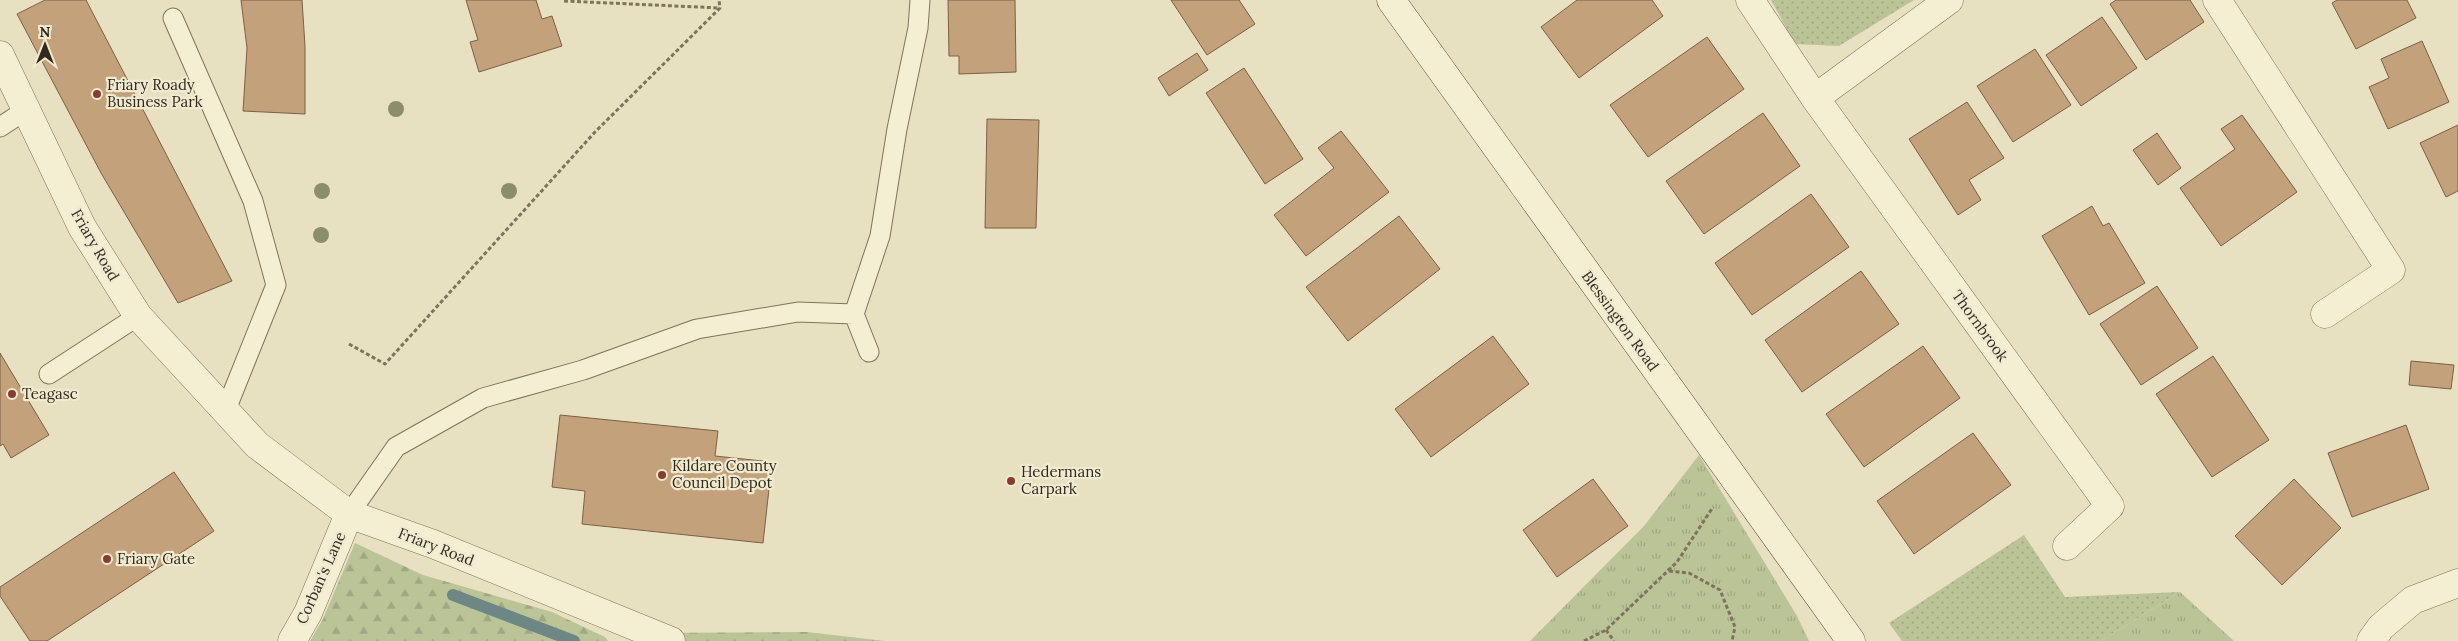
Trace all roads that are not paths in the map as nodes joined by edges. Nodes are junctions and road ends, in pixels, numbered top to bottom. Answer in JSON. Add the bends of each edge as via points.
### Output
{"nodes":[{"id":1,"x":920,"y":0,"type":"edge"},
{"id":2,"x":1390,"y":0,"type":"edge"},
{"id":3,"x":1750,"y":0,"type":"edge"},
{"id":4,"x":1949,"y":0,"type":"edge"},
{"id":5,"x":2217,"y":0,"type":"edge"},
{"id":6,"x":174,"y":18,"type":"dead end"},
{"id":7,"x":0,"y":55,"type":"edge"},
{"id":8,"x":1815,"y":98,"type":"junction"},
{"id":9,"x":26,"y":110,"type":"junction"},
{"id":10,"x":0,"y":128,"type":"edge"},
{"id":11,"x":854,"y":314,"type":"junction"},
{"id":12,"x":2325,"y":314,"type":"dead end"},
{"id":13,"x":138,"y":316,"type":"junction"},
{"id":14,"x":868,"y":352,"type":"dead end"},
{"id":15,"x":48,"y":374,"type":"dead end"},
{"id":16,"x":225,"y":412,"type":"junction"},
{"id":17,"x":350,"y":514,"type":"junction"},
{"id":18,"x":2068,"y":546,"type":"dead end"},
{"id":19,"x":2458,"y":584,"type":"edge"},
{"id":20,"x":292,"y":641,"type":"edge"},
{"id":21,"x":671,"y":641,"type":"edge"},
{"id":22,"x":1851,"y":641,"type":"edge"},
{"id":23,"x":2371,"y":641,"type":"edge"}],
"edges":[{"from":1,"to":11,"type":"lane","via":[[918,28],[897,129],[880,236]]},
{"from":2,"to":22,"type":"street","name":"Blessington Road"},
{"from":3,"to":8,"type":"street","name":"Thornbrook"},
{"from":4,"to":8,"type":"street"},
{"from":5,"to":12,"type":"street","via":[[2391,270]]},
{"from":6,"to":16,"type":"lane","via":[[253,201],[276,285]]},
{"from":7,"to":9,"type":"street","name":"Friary Road"},
{"from":8,"to":18,"type":"street","name":"Thornbrook","via":[[2110,506]]},
{"from":9,"to":10,"type":"lane"},
{"from":9,"to":13,"type":"street","name":"Friary Road","via":[[82,227]]},
{"from":11,"to":14,"type":"lane"},
{"from":11,"to":17,"type":"lane","via":[[798,312],[697,329],[583,370],[483,398],[396,447]]},
{"from":13,"to":15,"type":"lane"},
{"from":13,"to":16,"type":"street","name":"Friary Road"},
{"from":16,"to":17,"type":"street","name":"Friary Road","via":[[257,445]]},
{"from":17,"to":20,"type":"street","name":"Corban's Lane","via":[[308,613]]},
{"from":17,"to":21,"type":"street","name":"Friary Road","via":[[433,544]]},
{"from":19,"to":23,"type":"street","via":[[2413,600],[2381,627]]}]}
